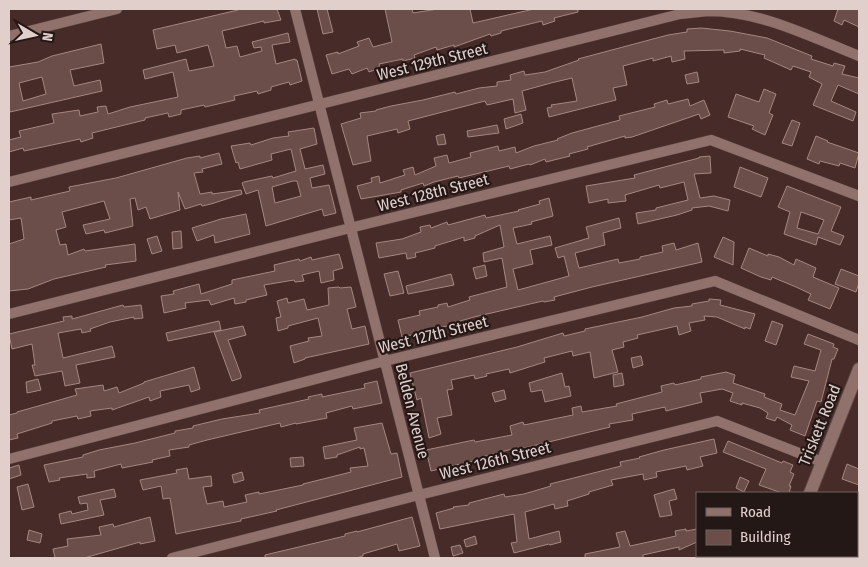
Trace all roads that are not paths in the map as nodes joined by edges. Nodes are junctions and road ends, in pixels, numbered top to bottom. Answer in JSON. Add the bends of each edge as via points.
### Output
{"nodes":[{"id":1,"x":116,"y":9,"type":"edge"},
{"id":2,"x":295,"y":9,"type":"edge"},
{"id":3,"x":9,"y":36,"type":"edge"},
{"id":4,"x":859,"y":56,"type":"edge"},
{"id":5,"x":320,"y":105,"type":"junction"},
{"id":6,"x":9,"y":182,"type":"edge"},
{"id":7,"x":859,"y":196,"type":"edge"},
{"id":8,"x":351,"y":228,"type":"junction"},
{"id":9,"x":9,"y":314,"type":"edge"},
{"id":10,"x":859,"y":340,"type":"edge"},
{"id":11,"x":385,"y":361,"type":"junction"},
{"id":12,"x":859,"y":369,"type":"edge"},
{"id":13,"x":9,"y":459,"type":"edge"},
{"id":14,"x":822,"y":462,"type":"junction"},
{"id":15,"x":810,"y":492,"type":"edge"},
{"id":16,"x":419,"y":495,"type":"junction"},
{"id":17,"x":172,"y":558,"type":"edge"},
{"id":18,"x":435,"y":558,"type":"edge"}],
"edges":[{"from":1,"to":3,"type":"street"},
{"from":2,"to":5,"type":"street","name":"Belden Avenue"},
{"from":4,"to":5,"type":"street","name":"West 129th Street","via":[[773,22],[736,14],[680,14]]},
{"from":5,"to":6,"type":"street","name":"West 129th Street"},
{"from":5,"to":8,"type":"street","name":"Belden Avenue"},
{"from":7,"to":8,"type":"street","name":"West 128th Street","via":[[711,140]]},
{"from":8,"to":9,"type":"street","name":"West 128th Street"},
{"from":8,"to":11,"type":"street","name":"Belden Avenue"},
{"from":10,"to":11,"type":"street","name":"West 127th Street","via":[[715,281]]},
{"from":11,"to":13,"type":"street","name":"West 127th Street"},
{"from":11,"to":16,"type":"street","name":"Belden Avenue"},
{"from":12,"to":14,"type":"street","name":"Triskett Road"},
{"from":14,"to":15,"type":"street","name":"Triskett Road"},
{"from":14,"to":16,"type":"street","name":"West 126th Street","via":[[717,421]]},
{"from":16,"to":17,"type":"street","name":"West 126th Street"},
{"from":16,"to":18,"type":"street","name":"Belden Avenue"}]}
